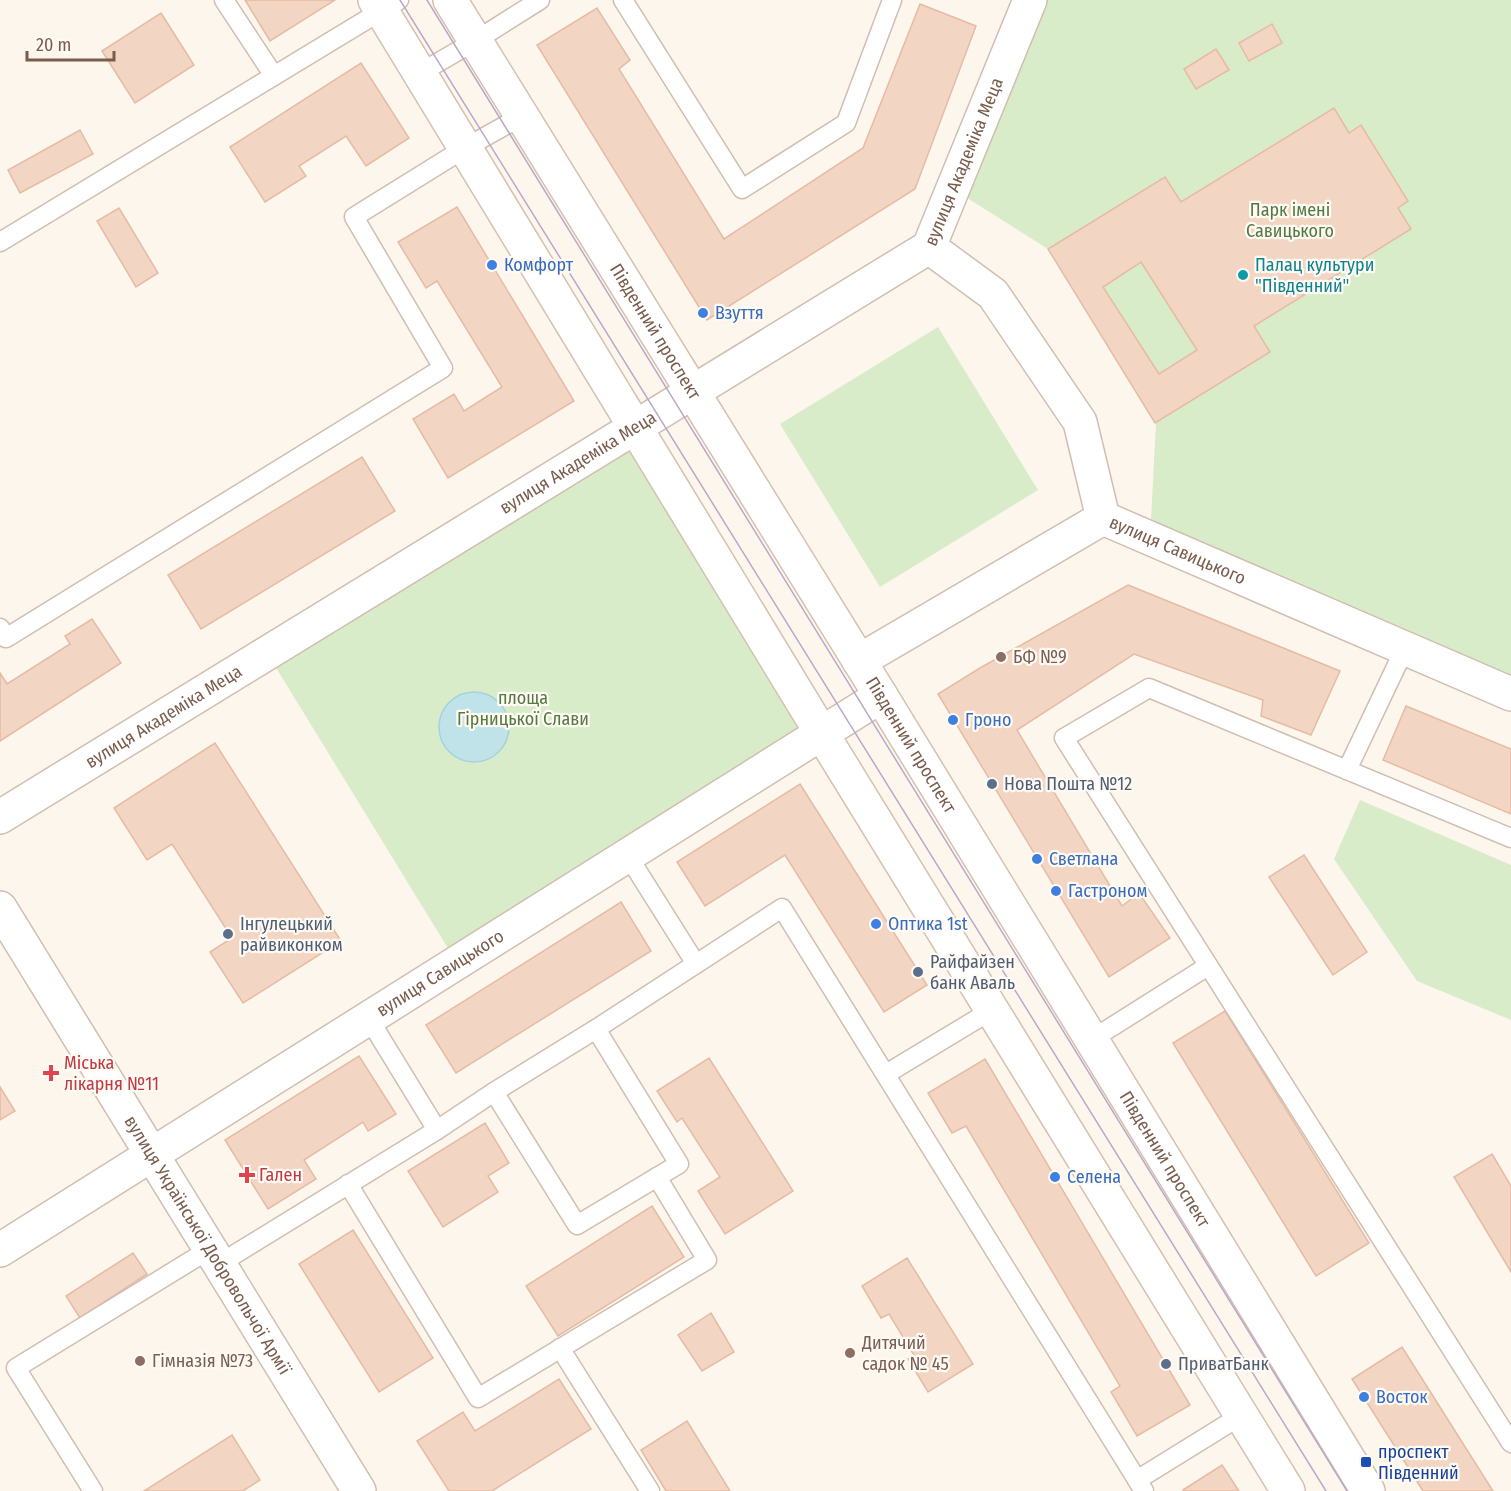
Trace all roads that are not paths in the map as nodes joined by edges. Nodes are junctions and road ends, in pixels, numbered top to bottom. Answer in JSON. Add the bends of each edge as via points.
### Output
{"nodes":[{"id":1,"x":224,"y":0,"type":"edge"},
{"id":2,"x":450,"y":0,"type":"edge"},
{"id":3,"x":540,"y":0,"type":"edge"},
{"id":4,"x":623,"y":0,"type":"edge"},
{"id":5,"x":892,"y":0,"type":"edge"},
{"id":6,"x":1030,"y":0,"type":"edge"},
{"id":7,"x":385,"y":3,"type":"edge"},
{"id":8,"x":475,"y":41,"type":"junction"},
{"id":9,"x":420,"y":73,"type":"junction"},
{"id":10,"x":274,"y":76,"type":"junction"},
{"id":11,"x":522,"y":116,"type":"junction"},
{"id":12,"x":465,"y":148,"type":"junction"},
{"id":13,"x":0,"y":242,"type":"edge"},
{"id":14,"x":929,"y":247,"type":"junction"},
{"id":15,"x":693,"y":392,"type":"junction"},
{"id":16,"x":635,"y":427,"type":"junction"},
{"id":17,"x":1103,"y":518,"type":"junction"},
{"id":18,"x":0,"y":628,"type":"edge"},
{"id":19,"x":1405,"y":648,"type":"junction"},
{"id":20,"x":859,"y":661,"type":"junction"},
{"id":21,"x":1511,"y":694,"type":"edge"},
{"id":22,"x":881,"y":696,"type":"junction"},
{"id":23,"x":822,"y":734,"type":"junction"},
{"id":24,"x":1347,"y":770,"type":"junction"},
{"id":25,"x":0,"y":817,"type":"edge"},
{"id":26,"x":1511,"y":838,"type":"edge"},
{"id":27,"x":627,"y":856,"type":"junction"},
{"id":28,"x":0,"y":908,"type":"edge"},
{"id":29,"x":696,"y":964,"type":"junction"},
{"id":30,"x":1208,"y":966,"type":"junction"},
{"id":31,"x":992,"y":1010,"type":"junction"},
{"id":32,"x":369,"y":1019,"type":"junction"},
{"id":33,"x":596,"y":1029,"type":"junction"},
{"id":34,"x":1091,"y":1040,"type":"junction"},
{"id":35,"x":886,"y":1074,"type":"junction"},
{"id":36,"x":494,"y":1092,"type":"junction"},
{"id":37,"x":437,"y":1130,"type":"junction"},
{"id":38,"x":152,"y":1155,"type":"junction"},
{"id":39,"x":657,"y":1177,"type":"junction"},
{"id":40,"x":348,"y":1184,"type":"junction"},
{"id":41,"x":0,"y":1250,"type":"edge"},
{"id":42,"x":215,"y":1257,"type":"junction"},
{"id":43,"x":560,"y":1348,"type":"junction"},
{"id":44,"x":1242,"y":1415,"type":"junction"},
{"id":45,"x":1511,"y":1443,"type":"edge"},
{"id":46,"x":1140,"y":1485,"type":"edge"},
{"id":47,"x":93,"y":1491,"type":"edge"},
{"id":48,"x":359,"y":1491,"type":"edge"},
{"id":49,"x":650,"y":1491,"type":"edge"},
{"id":50,"x":1288,"y":1491,"type":"edge"},
{"id":51,"x":1368,"y":1491,"type":"edge"}],
"edges":[{"from":1,"to":10,"type":"lane"},
{"from":2,"to":8,"type":"street","name":"Південний проспект"},
{"from":3,"to":8,"type":"lane"},
{"from":4,"to":5,"type":"lane","via":[[742,189],[846,123]]},
{"from":6,"to":14,"type":"street","name":"вулиця Академіка Меца"},
{"from":7,"to":9,"type":"street"},
{"from":7,"to":10,"type":"lane"},
{"from":8,"to":9,"type":"lane"},
{"from":8,"to":11,"type":"street","name":"Південний проспект"},
{"from":9,"to":12,"type":"street"},
{"from":10,"to":13,"type":"lane"},
{"from":11,"to":12,"type":"lane"},
{"from":11,"to":15,"type":"street","name":"Південний проспект"},
{"from":12,"to":16,"type":"street"},
{"from":12,"to":18,"type":"lane","via":[[354,217],[443,368],[6,638]]},
{"from":14,"to":15,"type":"street","name":"вулиця Академіка Меца"},
{"from":14,"to":17,"type":"street","via":[[993,294],[1080,422]]},
{"from":15,"to":16,"type":"street","name":"вулиця Академіка Меца"},
{"from":15,"to":20,"type":"street","name":"Південний проспект"},
{"from":16,"to":23,"type":"street"},
{"from":16,"to":25,"type":"street","name":"вулиця Академіка Меца"},
{"from":17,"to":19,"type":"street","name":"вулиця Савицького"},
{"from":17,"to":20,"type":"street","name":"вулиця Савицького"},
{"from":19,"to":21,"type":"street","name":"вулиця Савицького"},
{"from":19,"to":24,"type":"lane"},
{"from":20,"to":22,"type":"street","name":"Південний проспект"},
{"from":22,"to":23,"type":"street","name":"вулиця Савицького"},
{"from":22,"to":34,"type":"street","name":"Південний проспект"},
{"from":23,"to":27,"type":"street","name":"вулиця Савицького"},
{"from":23,"to":31,"type":"street"},
{"from":24,"to":26,"type":"lane"},
{"from":24,"to":30,"type":"lane","via":[[1149,688],[1064,738]]},
{"from":27,"to":29,"type":"lane"},
{"from":27,"to":32,"type":"street","name":"вулиця Савицького"},
{"from":28,"to":38,"type":"street","name":"вулиця Української Добровольчої Армії"},
{"from":29,"to":33,"type":"lane"},
{"from":29,"to":35,"type":"lane","via":[[782,908]]},
{"from":30,"to":34,"type":"lane"},
{"from":30,"to":45,"type":"lane"},
{"from":31,"to":35,"type":"lane"},
{"from":31,"to":44,"type":"street"},
{"from":32,"to":37,"type":"lane"},
{"from":32,"to":38,"type":"street","name":"вулиця Савицького"},
{"from":33,"to":36,"type":"lane"},
{"from":33,"to":39,"type":"lane","via":[[679,1164]]},
{"from":34,"to":51,"type":"street","name":"Південний проспект"},
{"from":35,"to":46,"type":"lane"},
{"from":36,"to":37,"type":"lane"},
{"from":36,"to":39,"type":"lane","via":[[578,1225]]},
{"from":37,"to":40,"type":"lane"},
{"from":38,"to":41,"type":"street","name":"вулиця Савицького"},
{"from":38,"to":42,"type":"street","name":"вулиця Української Добровольчої Армії"},
{"from":39,"to":43,"type":"lane","via":[[707,1260]]},
{"from":40,"to":42,"type":"lane"},
{"from":40,"to":43,"type":"lane","via":[[478,1398]]},
{"from":42,"to":47,"type":"lane","via":[[16,1368]]},
{"from":42,"to":48,"type":"street","name":"вулиця Української Добровольчої Армії"},
{"from":43,"to":49,"type":"lane"},
{"from":44,"to":46,"type":"lane"},
{"from":44,"to":50,"type":"street"}]}
